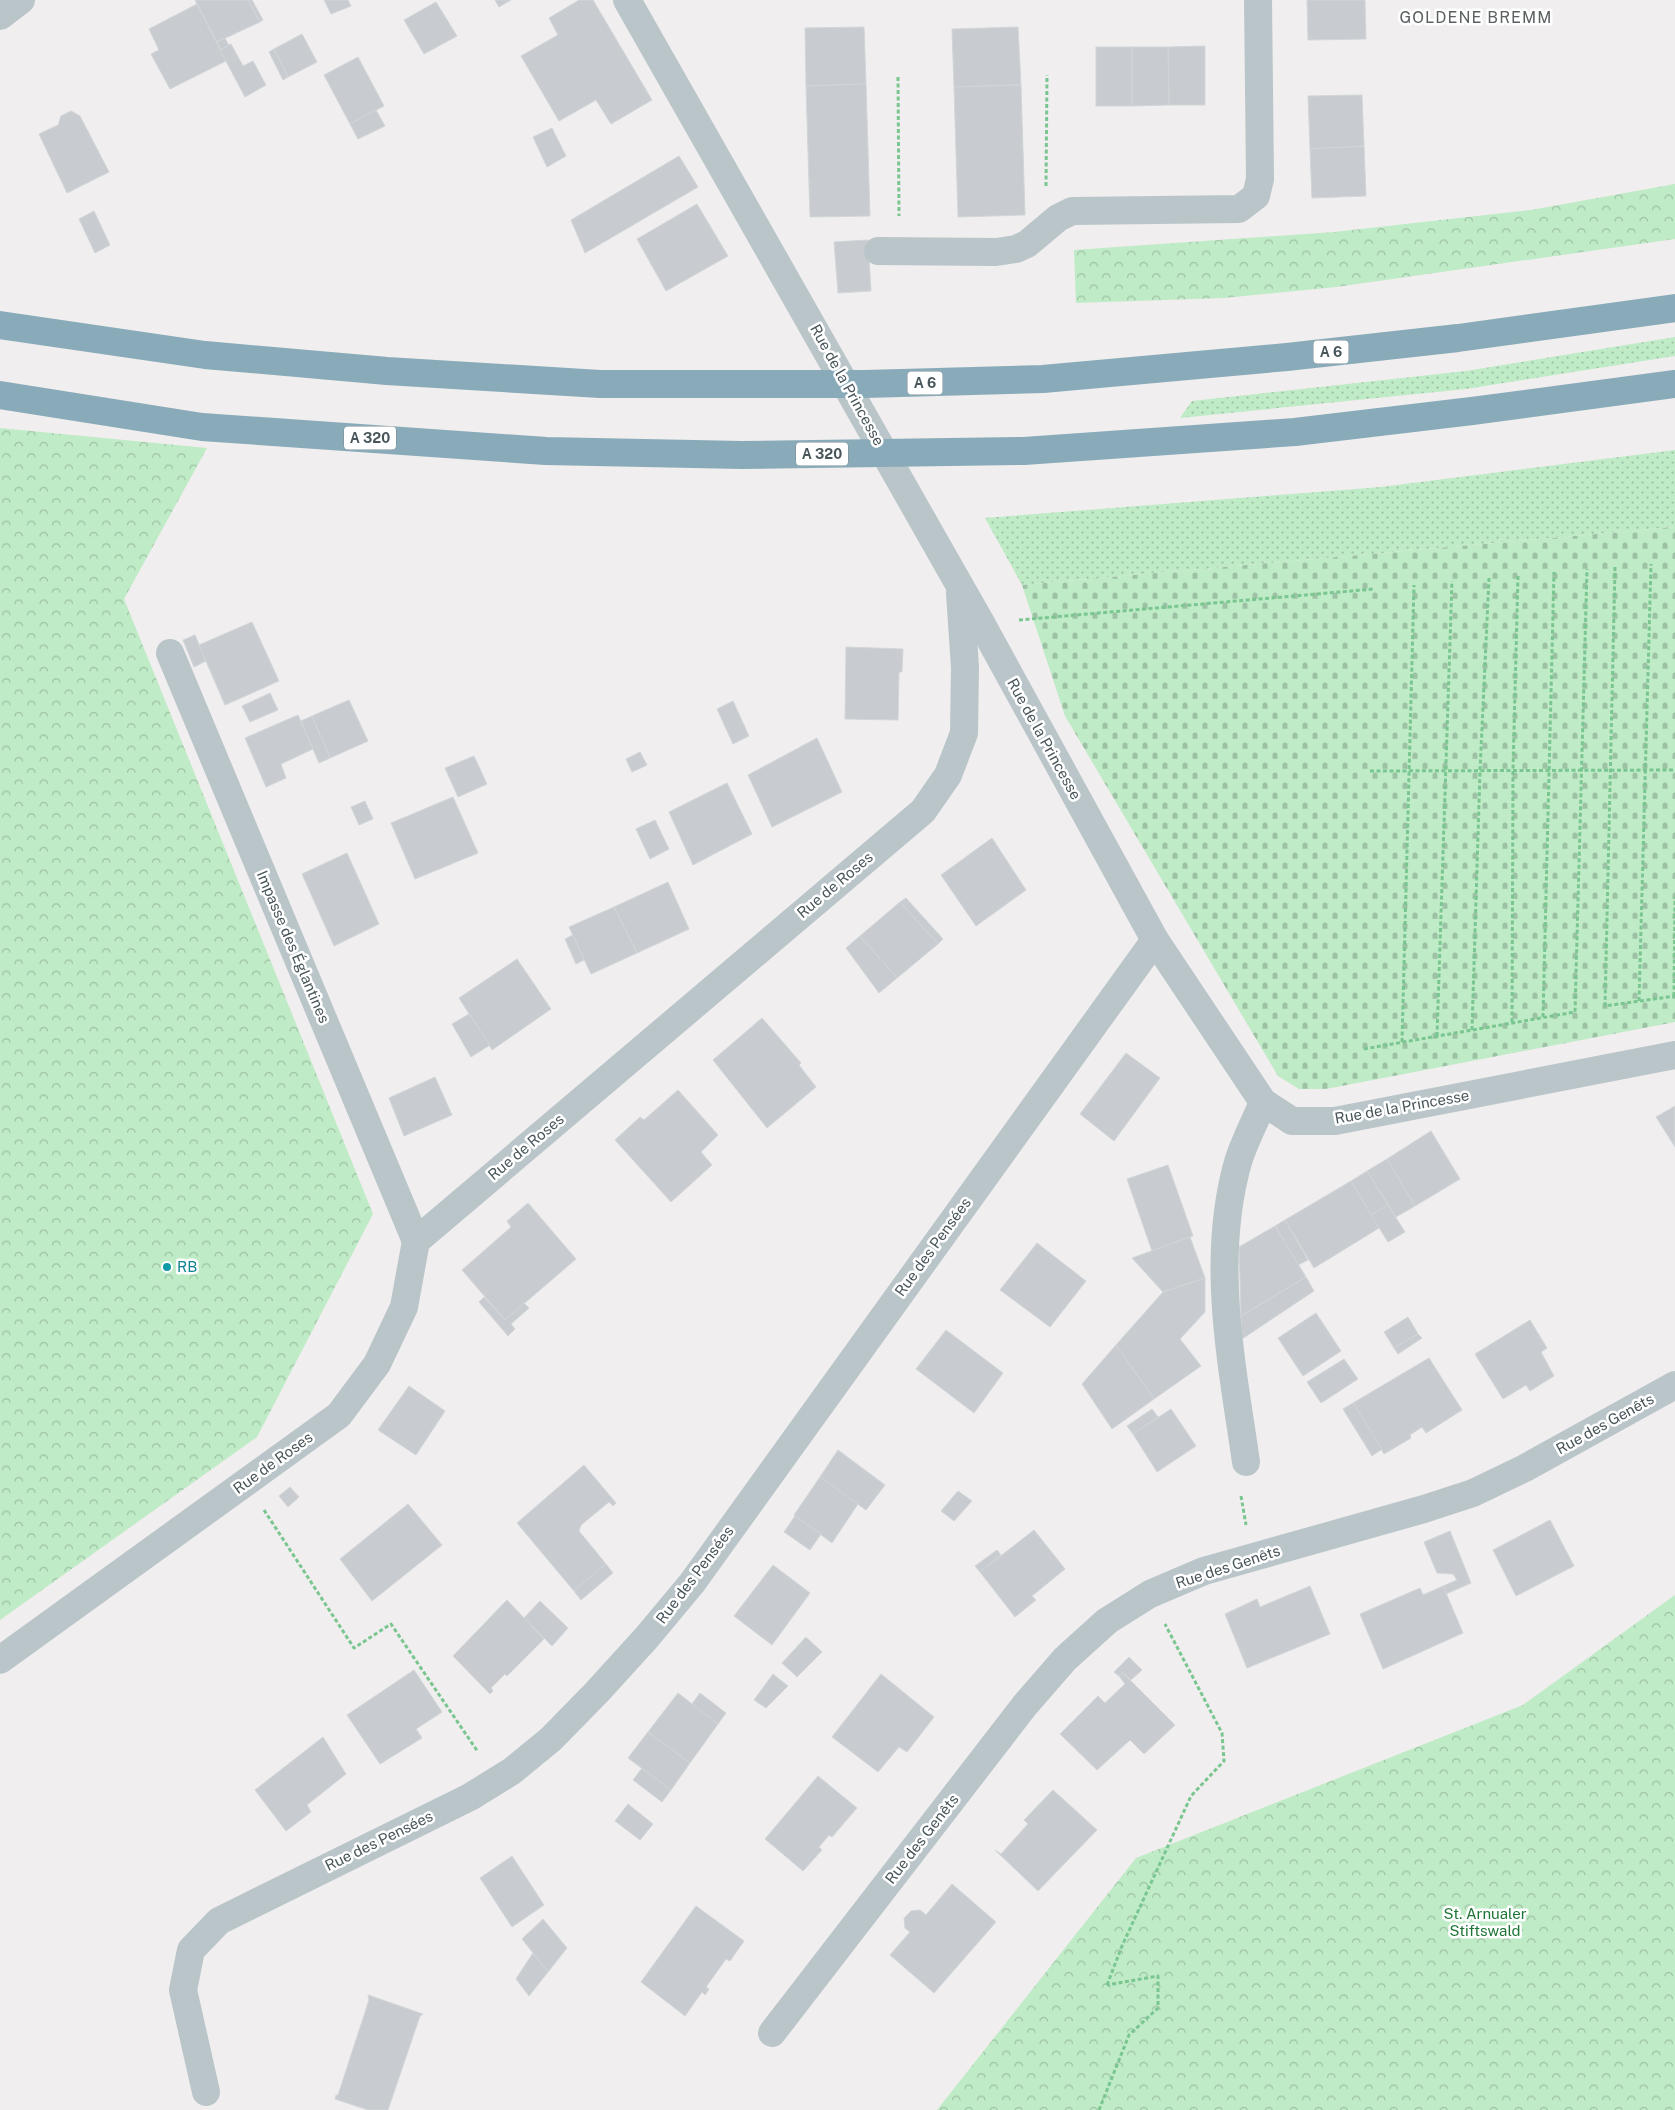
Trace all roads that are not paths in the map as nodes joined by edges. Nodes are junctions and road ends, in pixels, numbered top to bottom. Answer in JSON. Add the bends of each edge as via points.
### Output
{"nodes":[{"id":1,"x":21,"y":0,"type":"edge"},
{"id":2,"x":627,"y":0,"type":"edge"},
{"id":3,"x":1258,"y":0,"type":"edge"},
{"id":4,"x":0,"y":16,"type":"edge"},
{"id":5,"x":889,"y":251,"type":"road end"},
{"id":6,"x":1675,"y":308,"type":"edge"},
{"id":7,"x":0,"y":325,"type":"edge"},
{"id":8,"x":1675,"y":384,"type":"edge"},
{"id":9,"x":0,"y":395,"type":"edge"},
{"id":10,"x":960,"y":585,"type":"junction"},
{"id":11,"x":170,"y":653,"type":"dead end"},
{"id":12,"x":1155,"y":940,"type":"junction"},
{"id":13,"x":1675,"y":1055,"type":"edge"},
{"id":14,"x":1263,"y":1102,"type":"junction"},
{"id":15,"x":416,"y":1241,"type":"junction"},
{"id":16,"x":1675,"y":1386,"type":"edge"},
{"id":17,"x":1246,"y":1462,"type":"road end"},
{"id":18,"x":0,"y":1660,"type":"edge"},
{"id":19,"x":772,"y":2033,"type":"dead end"},
{"id":20,"x":206,"y":2092,"type":"dead end"}],
"edges":[{"from":1,"to":4,"type":"street"},
{"from":2,"to":10,"type":"street","name":"Rue de la Princesse"},
{"from":3,"to":5,"type":"street","via":[[1260,178],[1256,196],[1239,208],[1072,211],[1016,249]]},
{"from":6,"to":7,"type":"highway","number":"A 6","via":[[1458,338],[1287,357],[1043,379],[865,384],[600,384],[387,371],[205,355]]},
{"from":8,"to":9,"type":"highway","number":"A 320","via":[[1296,432],[1024,451],[742,455],[546,451],[202,427]]},
{"from":10,"to":12,"type":"street","name":"Rue de la Princesse"},
{"from":10,"to":15,"type":"street","name":"Rue de Roses","via":[[965,668],[964,734],[948,775],[923,811]]},
{"from":11,"to":15,"type":"street","name":"Impasse des Églantines"},
{"from":12,"to":14,"type":"street","name":"Rue de la Princesse"},
{"from":12,"to":20,"type":"street","name":"Rue des Pensées","via":[[692,1583],[647,1637],[551,1739],[512,1771],[470,1797],[219,1921],[191,1950],[183,1990]]},
{"from":13,"to":14,"type":"street","name":"Rue de la Princesse","via":[[1335,1121],[1292,1121]]},
{"from":14,"to":17,"type":"street","via":[[1238,1162],[1227,1221],[1224,1308]]},
{"from":15,"to":18,"type":"street","name":"Rue de Roses","via":[[404,1307],[377,1364],[339,1415]]},
{"from":16,"to":19,"type":"street","name":"Rue des Genêts","via":[[1474,1493],[1204,1571],[1150,1594],[1107,1621],[1065,1658],[1042,1685]]}]}
